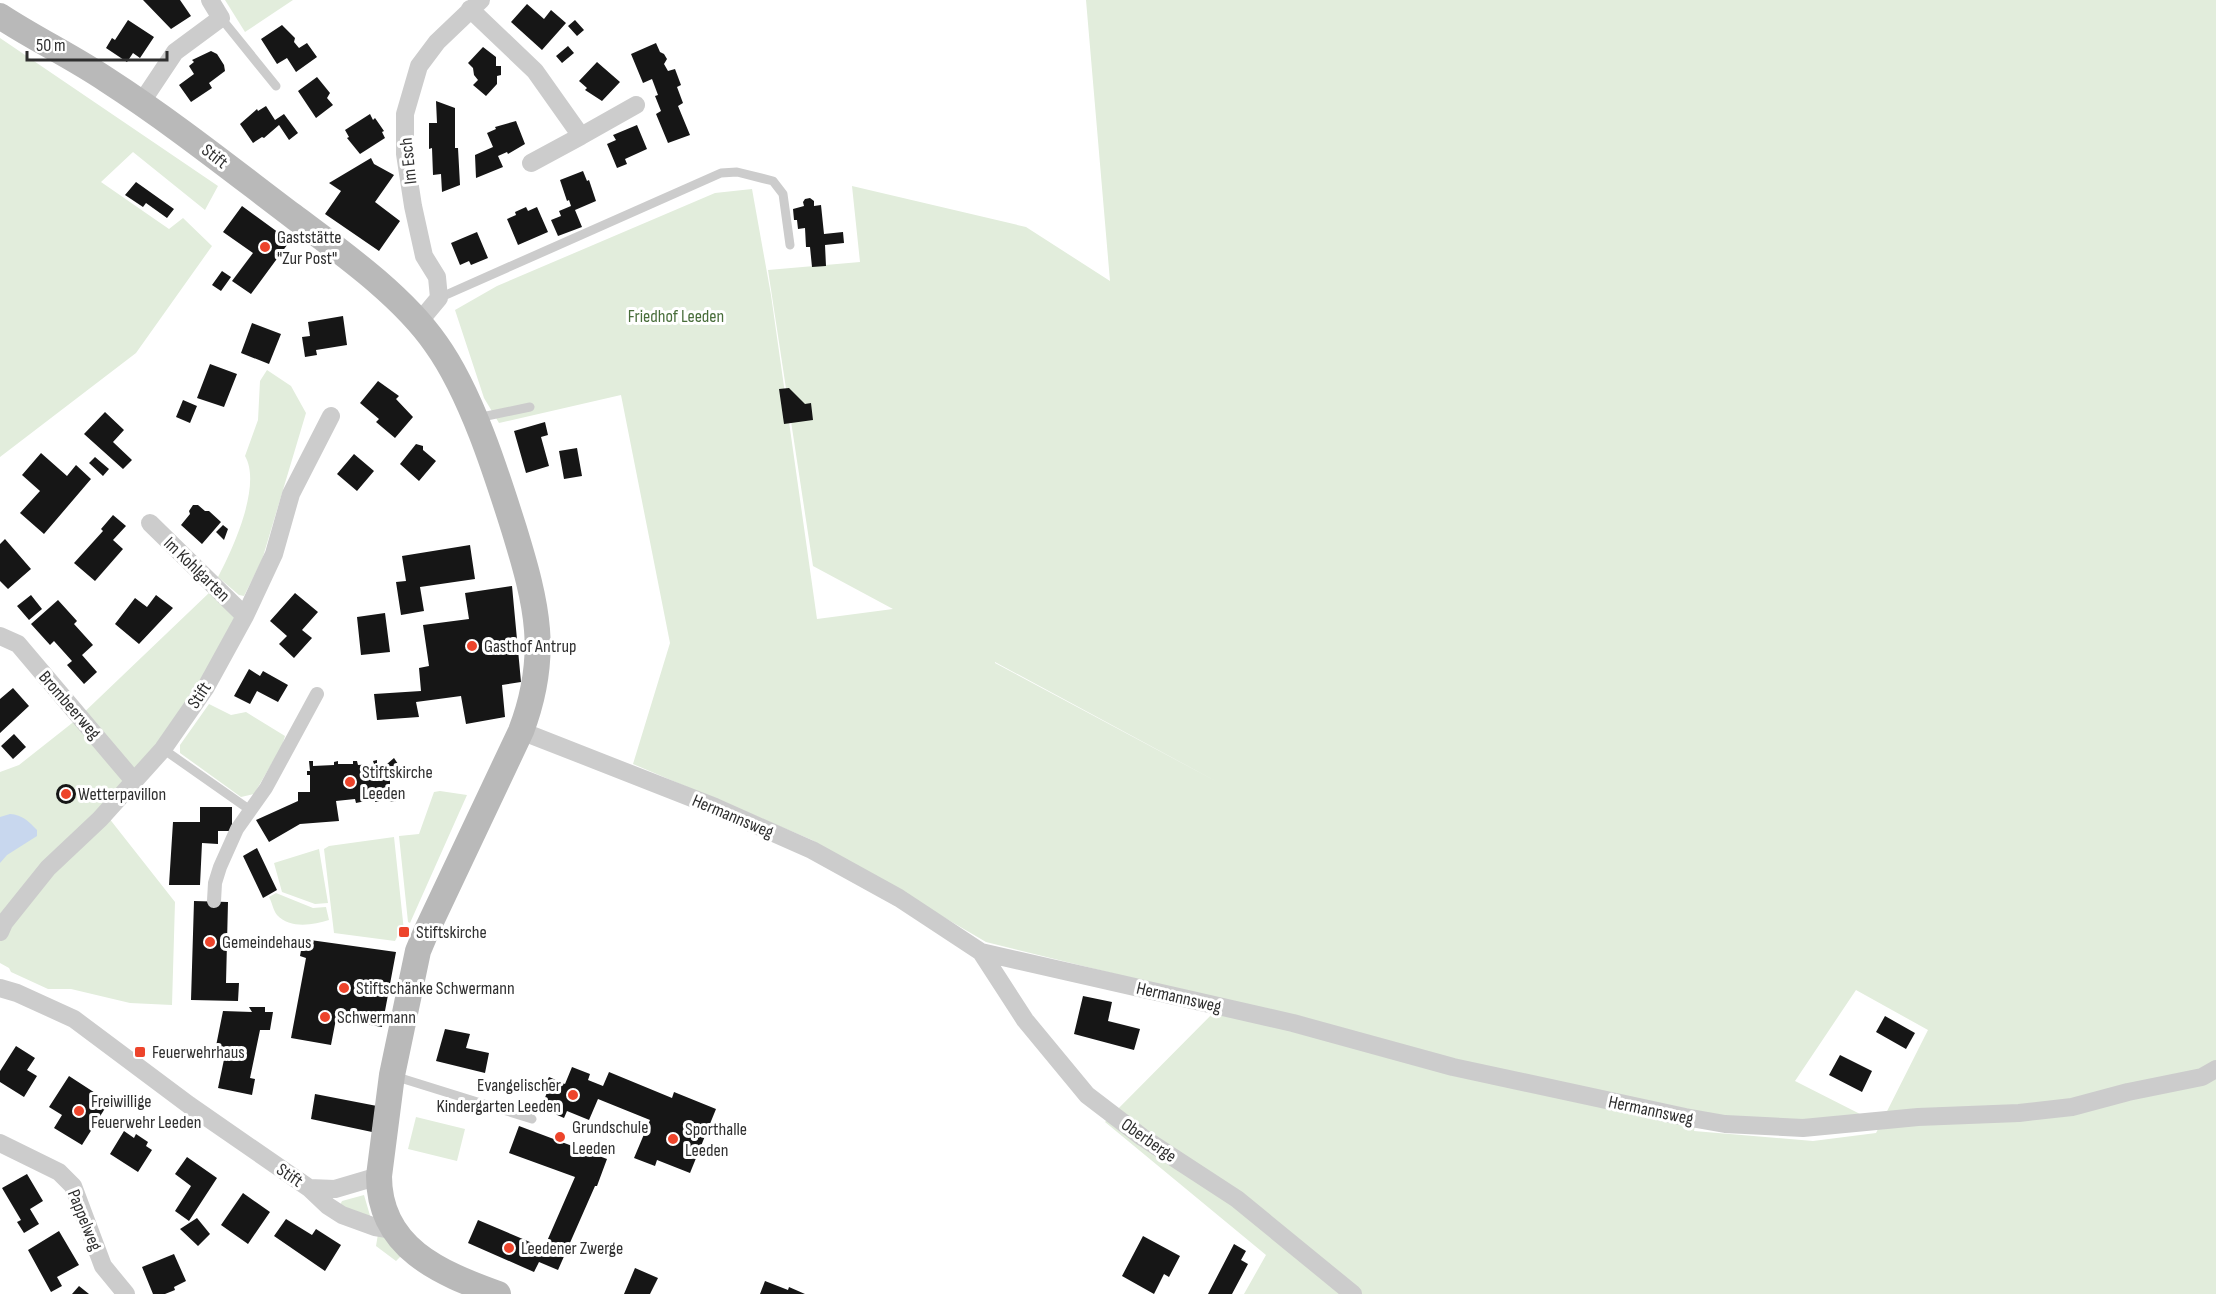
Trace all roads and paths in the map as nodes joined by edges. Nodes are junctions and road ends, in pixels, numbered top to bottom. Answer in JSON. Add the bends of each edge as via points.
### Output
{"nodes":[{"id":1,"x":210,"y":0,"type":"edge"},
{"id":2,"x":476,"y":4,"type":"edge"},
{"id":3,"x":0,"y":16,"type":"edge"},
{"id":4,"x":221,"y":18,"type":"junction"},
{"id":5,"x":276,"y":86,"type":"dead end"},
{"id":6,"x":141,"y":103,"type":"junction"},
{"id":7,"x":636,"y":105,"type":"dead end"},
{"id":8,"x":581,"y":136,"type":"junction"},
{"id":9,"x":531,"y":163,"type":"dead end"},
{"id":10,"x":790,"y":245,"type":"dead end"},
{"id":11,"x":439,"y":298,"type":"junction"},
{"id":12,"x":417,"y":320,"type":"junction"},
{"id":13,"x":530,"y":407,"type":"dead end"},
{"id":14,"x":331,"y":416,"type":"dead end"},
{"id":15,"x":475,"y":418,"type":"junction"},
{"id":16,"x":150,"y":523,"type":"dead end"},
{"id":17,"x":245,"y":616,"type":"junction"},
{"id":18,"x":0,"y":636,"type":"edge"},
{"id":19,"x":317,"y":694,"type":"dead end"},
{"id":20,"x":521,"y":730,"type":"junction"},
{"id":21,"x":163,"y":749,"type":"junction"},
{"id":22,"x":134,"y":781,"type":"junction"},
{"id":23,"x":250,"y":810,"type":"junction"},
{"id":24,"x":214,"y":901,"type":"dead end"},
{"id":25,"x":0,"y":932,"type":"edge"},
{"id":26,"x":981,"y":952,"type":"junction"},
{"id":27,"x":0,"y":988,"type":"edge"},
{"id":28,"x":2216,"y":1069,"type":"edge"},
{"id":29,"x":392,"y":1075,"type":"junction"},
{"id":30,"x":532,"y":1119,"type":"dead end"},
{"id":31,"x":0,"y":1143,"type":"edge"},
{"id":32,"x":379,"y":1176,"type":"junction"},
{"id":33,"x":309,"y":1188,"type":"junction"},
{"id":34,"x":393,"y":1230,"type":"junction"},
{"id":35,"x":126,"y":1294,"type":"edge"},
{"id":36,"x":498,"y":1294,"type":"edge"},
{"id":37,"x":1353,"y":1294,"type":"edge"}],
"edges":[{"from":1,"to":4,"type":"street"},
{"from":2,"to":8,"type":"street","name":"Im Esch","via":[[535,71]]},
{"from":2,"to":11,"type":"street","name":"Im Esch","via":[[419,66],[405,114],[405,154],[414,206],[424,256],[437,277]]},
{"from":3,"to":6,"type":"main road","name":"Stift"},
{"from":4,"to":5,"type":"lane"},
{"from":4,"to":6,"type":"street","via":[[175,52]]},
{"from":6,"to":12,"type":"main road","name":"Stift","via":[[330,243]]},
{"from":7,"to":8,"type":"street"},
{"from":8,"to":9,"type":"street"},
{"from":10,"to":11,"type":"lane","via":[[783,194],[773,181],[737,172],[720,173]]},
{"from":11,"to":12,"type":"street"},
{"from":12,"to":15,"type":"main road","name":"Stift","via":[[437,345]]},
{"from":13,"to":15,"type":"lane"},
{"from":14,"to":17,"type":"street","name":"Stift","via":[[291,494],[274,554]]},
{"from":15,"to":20,"type":"main road","name":"Stift","via":[[525,565],[538,625],[536,682]]},
{"from":16,"to":17,"type":"street","name":"Im Kohlgarten"},
{"from":17,"to":21,"type":"street","name":"Stift","via":[[206,687]]},
{"from":18,"to":22,"type":"street","name":"Brombeerweg","via":[[18,644]]},
{"from":19,"to":23,"type":"street"},
{"from":20,"to":26,"type":"street","name":"Hermannsweg","via":[[812,850],[899,898]]},
{"from":20,"to":29,"type":"main road","name":"Stift","via":[[423,938]]},
{"from":21,"to":22,"type":"street","name":"Stift"},
{"from":21,"to":23,"type":"lane"},
{"from":22,"to":25,"type":"street","name":"Stift","via":[[48,868]]},
{"from":23,"to":24,"type":"street","via":[[220,867]]},
{"from":26,"to":28,"type":"street","name":"Hermannsweg","via":[[1293,1023],[1453,1067],[1725,1124],[1803,1128],[2019,1113],[2072,1107],[2202,1077]]},
{"from":26,"to":37,"type":"street","name":"Oberberge","via":[[1025,1020],[1087,1095],[1142,1137],[1237,1199]]},
{"from":27,"to":33,"type":"street","name":"Stift","via":[[74,1019]]},
{"from":29,"to":30,"type":"lane"},
{"from":29,"to":32,"type":"main road"},
{"from":31,"to":35,"type":"street","name":"Pappelweg","via":[[59,1172],[73,1186],[103,1266]]},
{"from":32,"to":33,"type":"street","via":[[335,1189]]},
{"from":32,"to":34,"type":"main road","via":[[381,1203]]},
{"from":33,"to":34,"type":"street","name":"Stift","via":[[342,1215]]},
{"from":34,"to":36,"type":"main road","via":[[442,1271]]}]}
